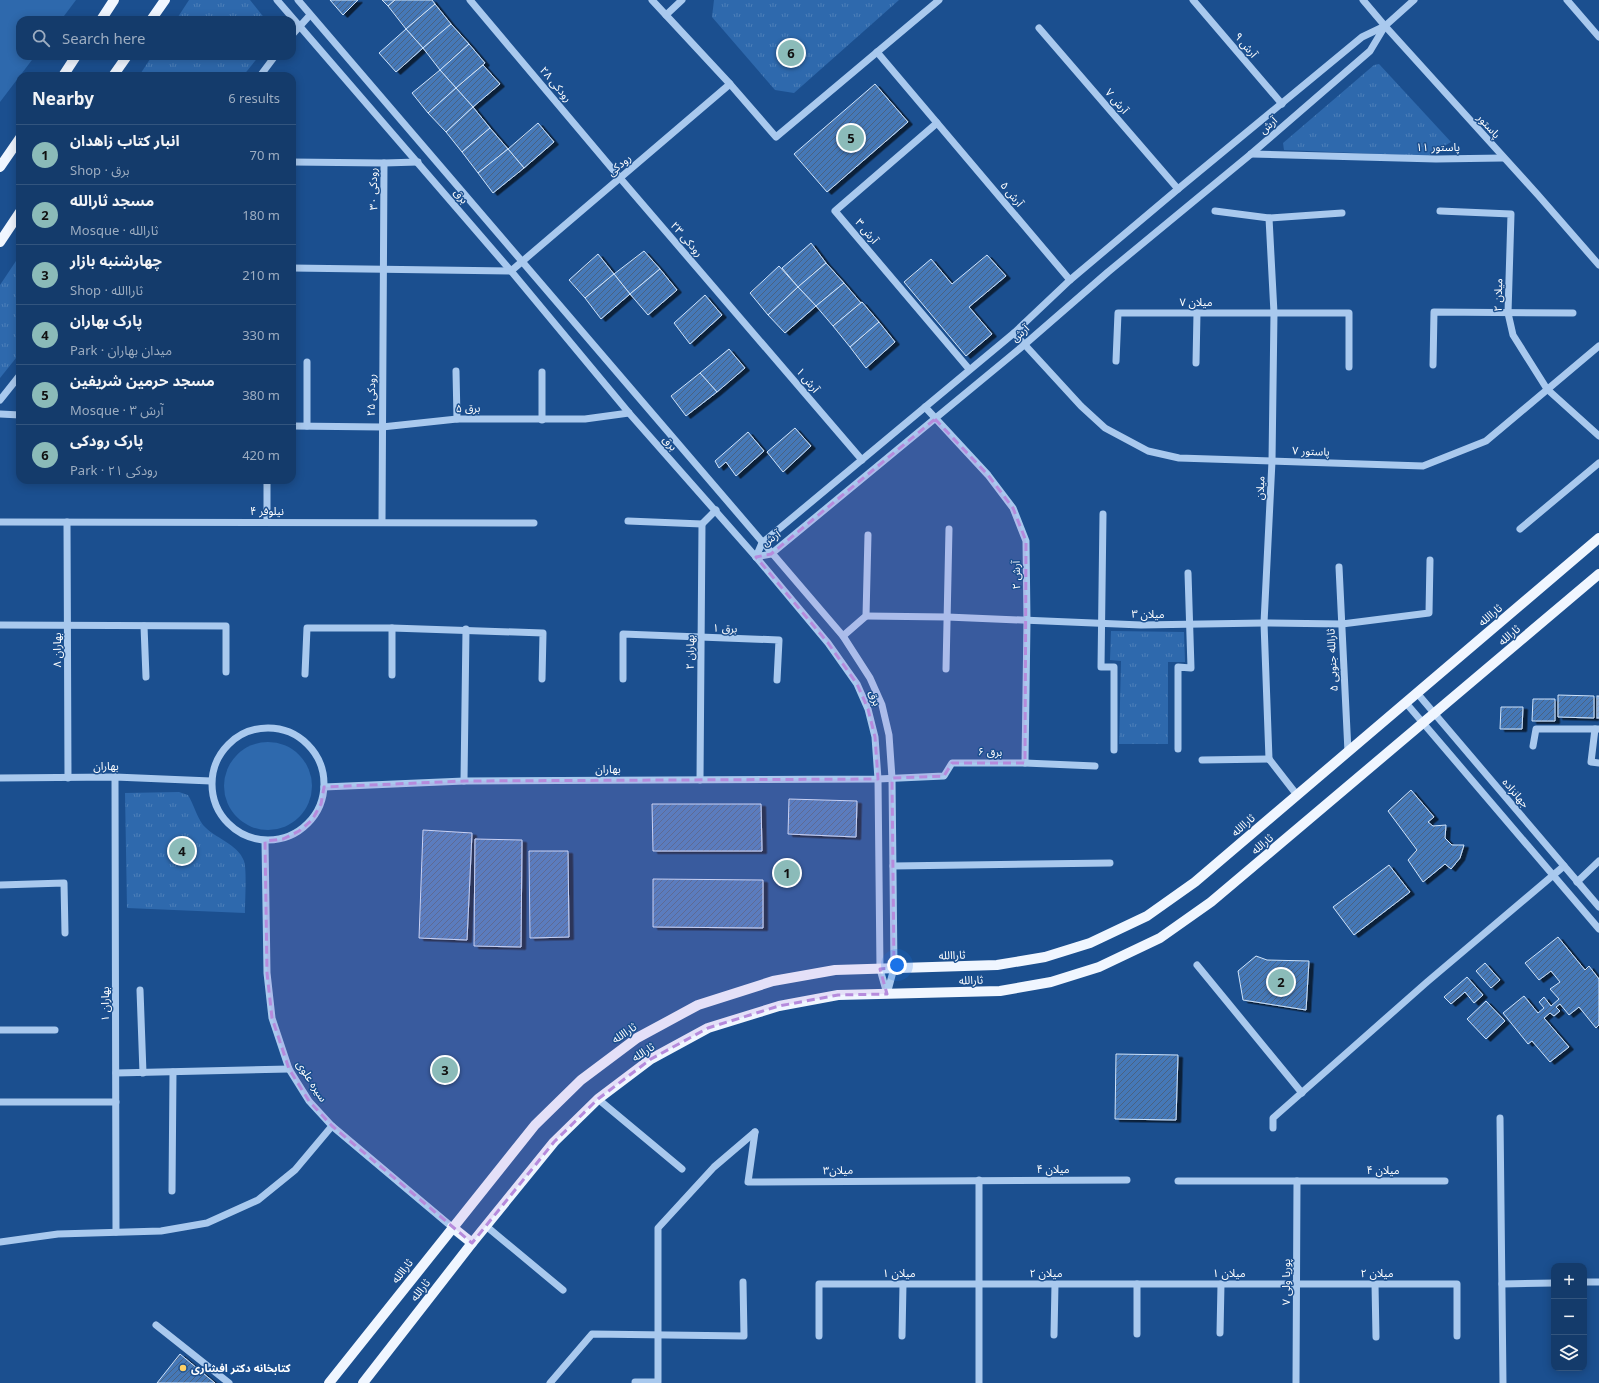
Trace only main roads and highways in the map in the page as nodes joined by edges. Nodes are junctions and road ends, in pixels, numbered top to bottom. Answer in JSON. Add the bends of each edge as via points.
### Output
{"nodes":[{"id":1,"x":114,"y":0,"type":"edge"},
{"id":2,"x":165,"y":0,"type":"edge"},
{"id":3,"x":104,"y":16,"type":"edge"},
{"id":4,"x":154,"y":16,"type":"edge"},
{"id":5,"x":73,"y":60,"type":"edge"},
{"id":6,"x":124,"y":60,"type":"edge"},
{"id":7,"x":66,"y":72,"type":"edge"},
{"id":8,"x":116,"y":72,"type":"edge"},
{"id":9,"x":16,"y":144,"type":"edge"},
{"id":10,"x":0,"y":167,"type":"edge"},
{"id":11,"x":16,"y":218,"type":"edge"},
{"id":12,"x":0,"y":242,"type":"edge"},
{"id":13,"x":1599,"y":538,"type":"edge"},
{"id":14,"x":1599,"y":574,"type":"edge"},
{"id":15,"x":452,"y":1227,"type":"junction"},
{"id":16,"x":472,"y":1243,"type":"junction"},
{"id":17,"x":329,"y":1383,"type":"edge"},
{"id":18,"x":363,"y":1383,"type":"edge"}],
"edges":[{"from":1,"to":3,"type":"main road"},
{"from":2,"to":4,"type":"main road"},
{"from":5,"to":7,"type":"main road"},
{"from":6,"to":8,"type":"main road"},
{"from":9,"to":10,"type":"main road"},
{"from":11,"to":12,"type":"main road"},
{"from":13,"to":15,"type":"main road","name":"ثاراالله","via":[[1195,882],[1147,916],[1090,943],[1045,957],[997,965],[835,970],[773,982],[698,1005],[637,1038],[581,1080],[535,1125]]},
{"from":14,"to":16,"type":"main road","name":"ثارالله","via":[[1211,902],[1160,938],[1099,967],[1051,982],[1000,991],[838,995],[779,1006],[708,1028],[651,1059],[598,1099],[554,1142]]},
{"from":15,"to":16,"type":"main road"},
{"from":15,"to":17,"type":"main road","name":"ثاراالله"},
{"from":16,"to":18,"type":"main road","name":"ثارالله"}]}
